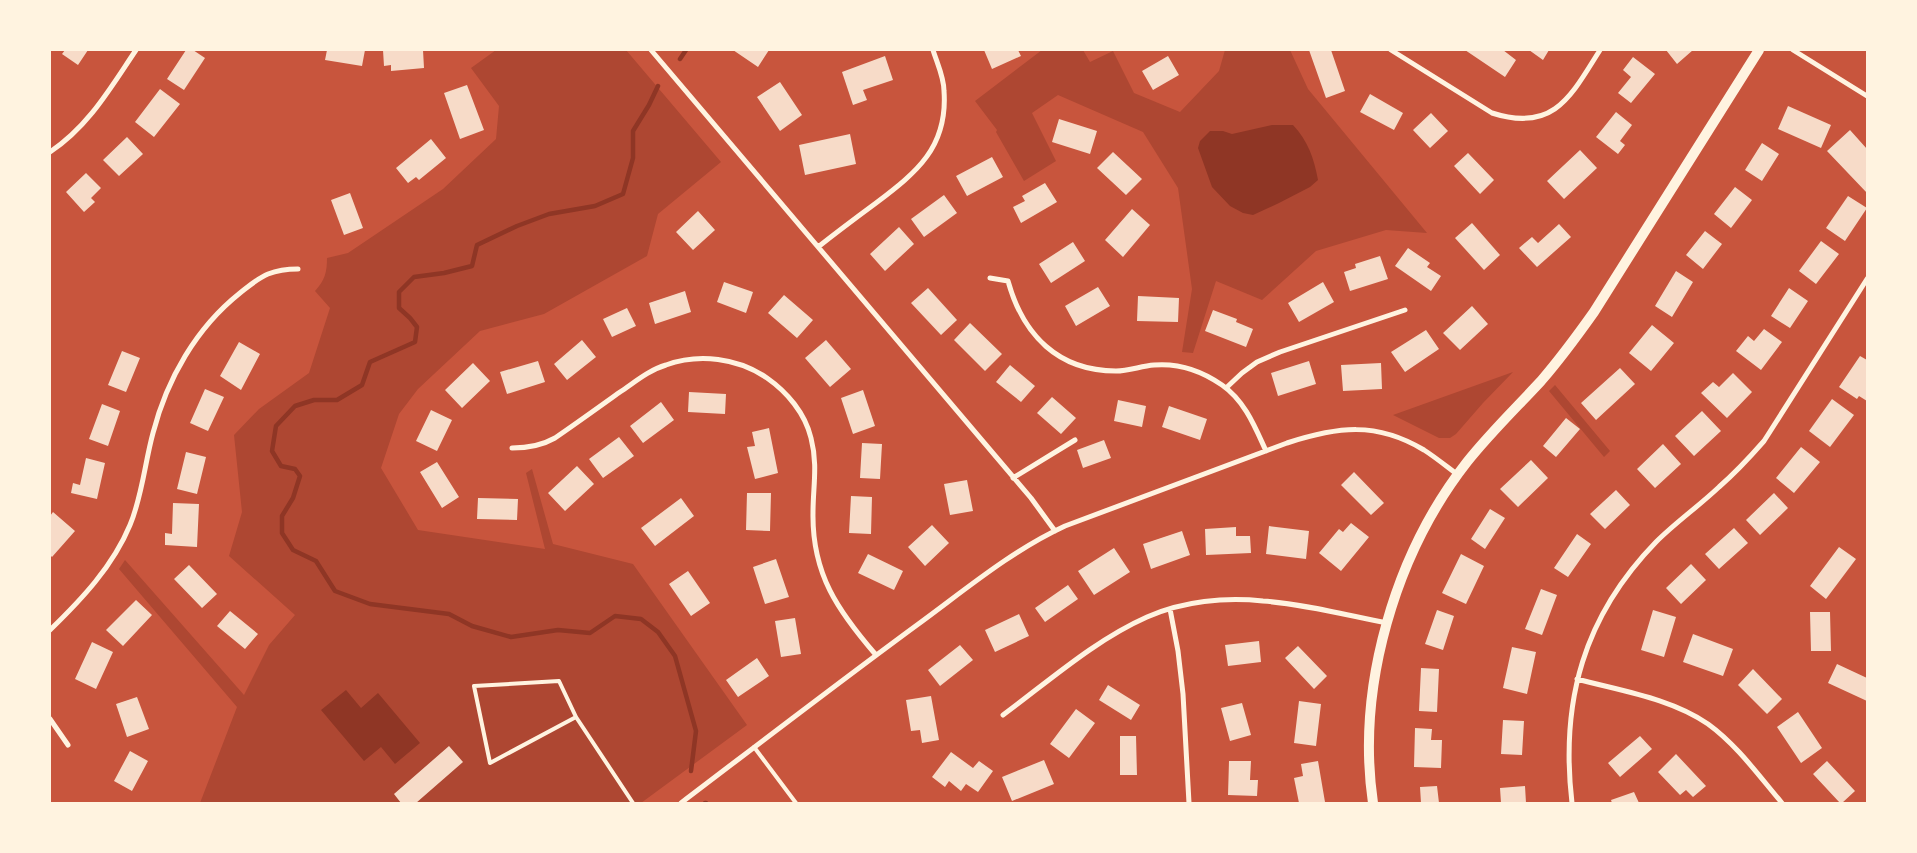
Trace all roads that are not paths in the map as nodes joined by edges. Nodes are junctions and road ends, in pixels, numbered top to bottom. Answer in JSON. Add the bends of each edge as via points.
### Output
{"nodes":[{"id":1,"x":136,"y":50,"type":"edge"},
{"id":2,"x":651,"y":50,"type":"edge"},
{"id":3,"x":933,"y":50,"type":"edge"},
{"id":4,"x":1391,"y":50,"type":"edge"},
{"id":5,"x":1600,"y":50,"type":"edge"},
{"id":6,"x":1759,"y":50,"type":"edge"},
{"id":7,"x":1793,"y":50,"type":"edge"},
{"id":8,"x":1867,"y":96,"type":"edge"},
{"id":9,"x":50,"y":152,"type":"edge"},
{"id":10,"x":818,"y":247,"type":"junction"},
{"id":11,"x":298,"y":269,"type":"dead end"},
{"id":12,"x":990,"y":278,"type":"dead end"},
{"id":13,"x":1867,"y":279,"type":"edge"},
{"id":14,"x":1405,"y":310,"type":"dead end"},
{"id":15,"x":1226,"y":388,"type":"junction"},
{"id":16,"x":1075,"y":440,"type":"dead end"},
{"id":17,"x":512,"y":448,"type":"dead end"},
{"id":18,"x":1266,"y":451,"type":"junction"},
{"id":19,"x":1458,"y":474,"type":"junction"},
{"id":20,"x":1014,"y":478,"type":"junction"},
{"id":21,"x":1055,"y":531,"type":"junction"},
{"id":22,"x":1170,"y":609,"type":"junction"},
{"id":23,"x":1387,"y":623,"type":"junction"},
{"id":24,"x":50,"y":630,"type":"edge"},
{"id":25,"x":876,"y":655,"type":"junction"},
{"id":26,"x":1577,"y":679,"type":"junction"},
{"id":27,"x":1003,"y":716,"type":"dead end"},
{"id":28,"x":576,"y":717,"type":"junction"},
{"id":29,"x":50,"y":718,"type":"edge"},
{"id":30,"x":68,"y":745,"type":"dead end"},
{"id":31,"x":754,"y":747,"type":"junction"},
{"id":32,"x":633,"y":803,"type":"edge"},
{"id":33,"x":681,"y":803,"type":"edge"},
{"id":34,"x":796,"y":803,"type":"edge"},
{"id":35,"x":1189,"y":803,"type":"edge"},
{"id":36,"x":1372,"y":803,"type":"edge"},
{"id":37,"x":1572,"y":803,"type":"edge"},
{"id":38,"x":1782,"y":803,"type":"edge"}],
"edges":[{"from":1,"to":9,"type":"street","via":[[95,112]]},
{"from":2,"to":10,"type":"street"},
{"from":3,"to":10,"type":"street","via":[[944,89],[941,128],[934,145],[910,177]]},
{"from":4,"to":5,"type":"street","via":[[1492,113],[1522,119],[1538,117],[1564,102]]},
{"from":6,"to":19,"type":"main road","via":[[1594,312],[1568,348]]},
{"from":7,"to":8,"type":"street"},
{"from":10,"to":20,"type":"street"},
{"from":11,"to":24,"type":"street","via":[[269,274],[256,281],[231,300],[191,347],[174,374],[162,404],[131,523],[119,549],[75,606]]},
{"from":12,"to":15,"type":"street","via":[[1008,281],[1013,299],[1035,336],[1064,359],[1100,370],[1172,365],[1205,374]]},
{"from":13,"to":26,"type":"street","via":[[1764,441],[1720,487],[1634,566],[1598,622]]},
{"from":14,"to":15,"type":"street","via":[[1280,352],[1258,362]]},
{"from":15,"to":18,"type":"street","via":[[1248,414]]},
{"from":16,"to":20,"type":"street"},
{"from":17,"to":25,"type":"street","via":[[544,444],[647,373],[665,365],[704,358],[742,365],[761,374],[792,400],[803,417],[816,467],[813,522],[820,568],[842,614]]},
{"from":18,"to":19,"type":"street","via":[[1319,433],[1366,430],[1406,440]]},
{"from":18,"to":21,"type":"street"},
{"from":19,"to":23,"type":"main road","via":[[1416,544]]},
{"from":20,"to":21,"type":"street"},
{"from":21,"to":25,"type":"street","via":[[1001,563]]},
{"from":22,"to":23,"type":"street","via":[[1206,601],[1264,601]]},
{"from":22,"to":27,"type":"street","via":[[1122,630]]},
{"from":22,"to":35,"type":"street","via":[[1183,694]]},
{"from":23,"to":36,"type":"main road","via":[[1374,682],[1370,721]]},
{"from":25,"to":31,"type":"street"},
{"from":26,"to":37,"type":"street","via":[[1568,745]]},
{"from":26,"to":38,"type":"street","via":[[1686,711],[1728,741]]},
{"from":28,"to":28,"type":"lane","via":[[559,681],[474,686],[490,763]]},
{"from":28,"to":32,"type":"lane"},
{"from":29,"to":30,"type":"street"},
{"from":31,"to":33,"type":"street"},
{"from":31,"to":34,"type":"lane"}]}
